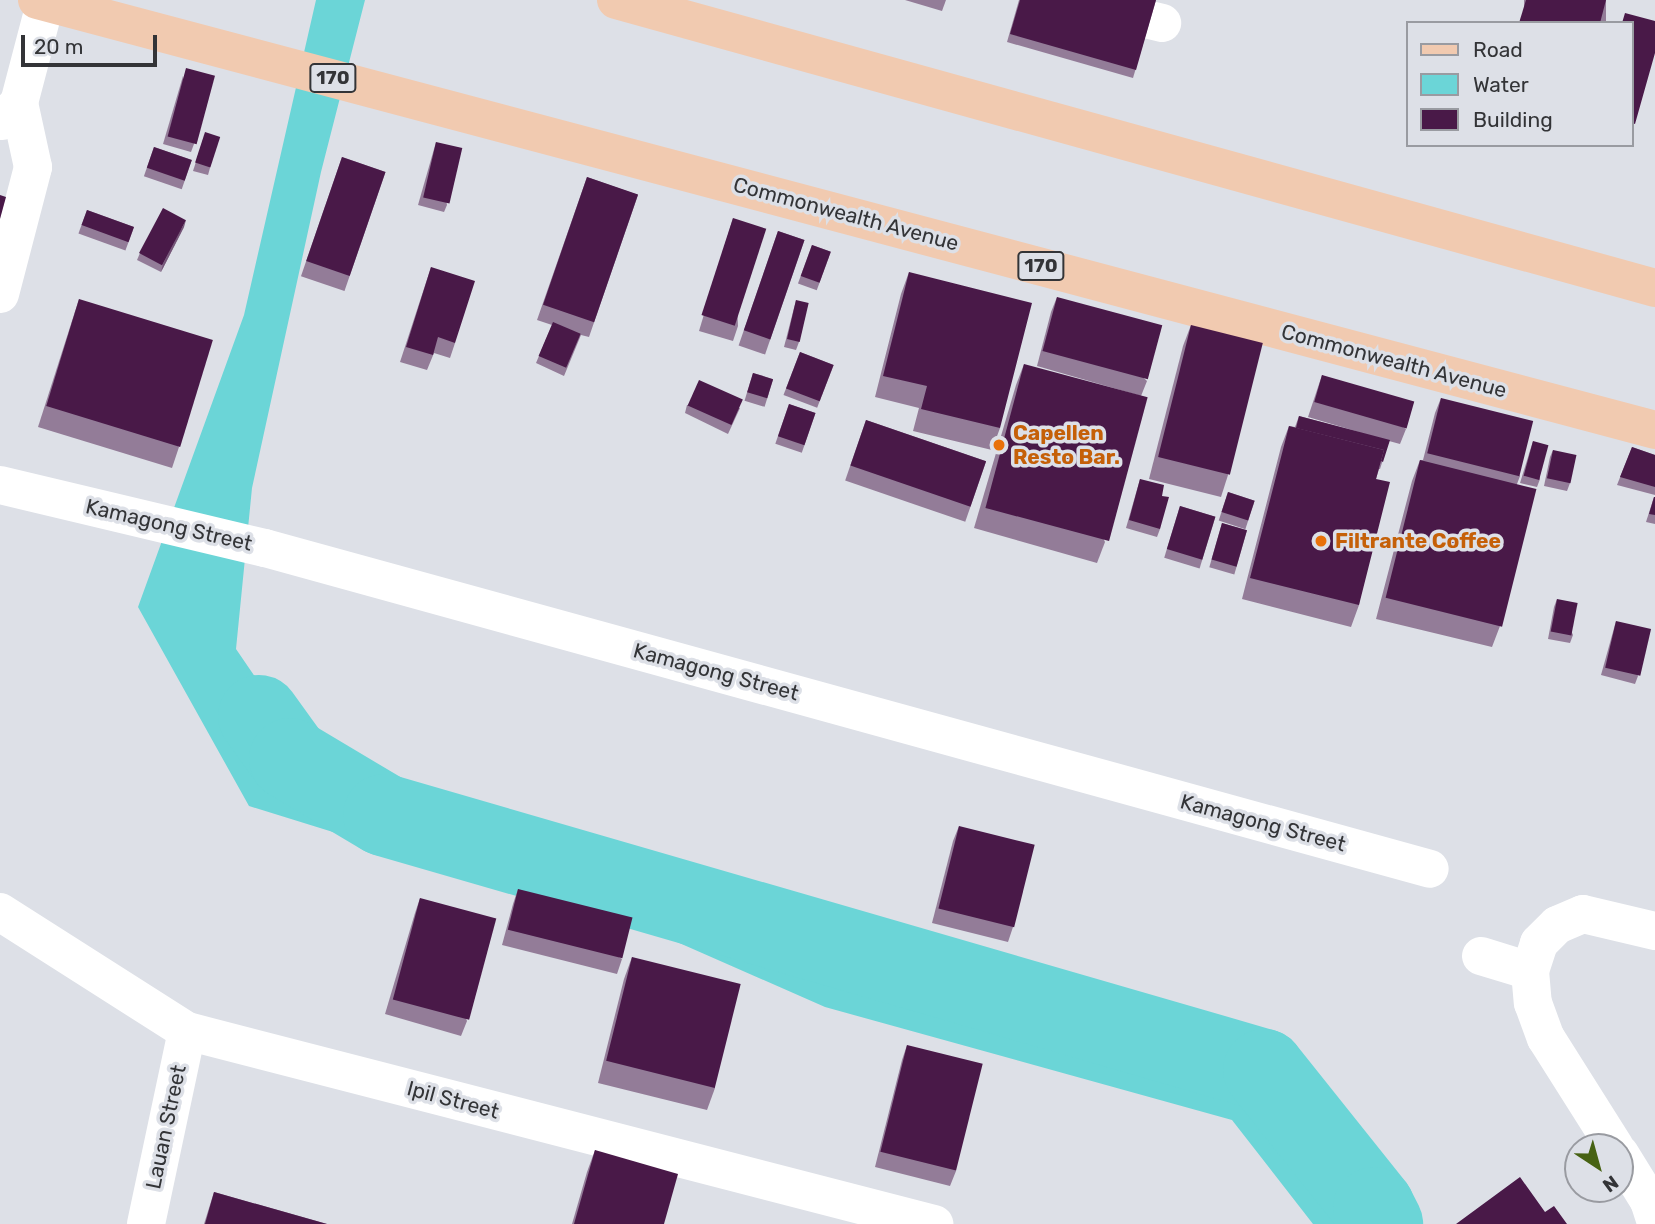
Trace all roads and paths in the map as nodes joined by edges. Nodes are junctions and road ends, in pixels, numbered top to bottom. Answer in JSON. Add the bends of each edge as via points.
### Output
{"nodes":[{"id":1,"x":616,"y":0,"type":"edge"},
{"id":2,"x":1068,"y":0,"type":"edge"},
{"id":3,"x":43,"y":1,"type":"edge"},
{"id":4,"x":1162,"y":23,"type":"dead end"},
{"id":5,"x":9,"y":113,"type":"edge"},
{"id":6,"x":1655,"y":288,"type":"edge"},
{"id":7,"x":0,"y":294,"type":"edge"},
{"id":8,"x":1655,"y":430,"type":"edge"},
{"id":9,"x":0,"y":485,"type":"edge"},
{"id":10,"x":1430,"y":869,"type":"dead end"},
{"id":11,"x":0,"y":912,"type":"edge"},
{"id":12,"x":1655,"y":931,"type":"edge"},
{"id":13,"x":1481,"y":956,"type":"dead end"},
{"id":14,"x":1530,"y":971,"type":"junction"},
{"id":15,"x":187,"y":1031,"type":"junction"},
{"id":16,"x":1606,"y":1133,"type":"edge"},
{"id":17,"x":1634,"y":1177,"type":"edge"},
{"id":18,"x":1655,"y":1219,"type":"edge"},
{"id":19,"x":146,"y":1224,"type":"edge"},
{"id":20,"x":933,"y":1224,"type":"edge"}],
"edges":[{"from":1,"to":6,"type":"main road"},
{"from":2,"to":4,"type":"street"},
{"from":3,"to":5,"type":"street"},
{"from":3,"to":8,"type":"main road","name":"Commonwealth Avenue","number":"170"},
{"from":5,"to":7,"type":"street","via":[[33,167]]},
{"from":9,"to":10,"type":"street","name":"Kamagong Street","via":[[265,548]]},
{"from":11,"to":15,"type":"street","name":"Ipil Street"},
{"from":12,"to":14,"type":"street","via":[[1583,914],[1557,925],[1539,943]]},
{"from":13,"to":14,"type":"street"},
{"from":14,"to":16,"type":"street","via":[[1533,1003],[1546,1038]]},
{"from":15,"to":19,"type":"street","name":"Lauan Street"},
{"from":15,"to":20,"type":"street","name":"Ipil Street"},
{"from":17,"to":18,"type":"street"}]}
